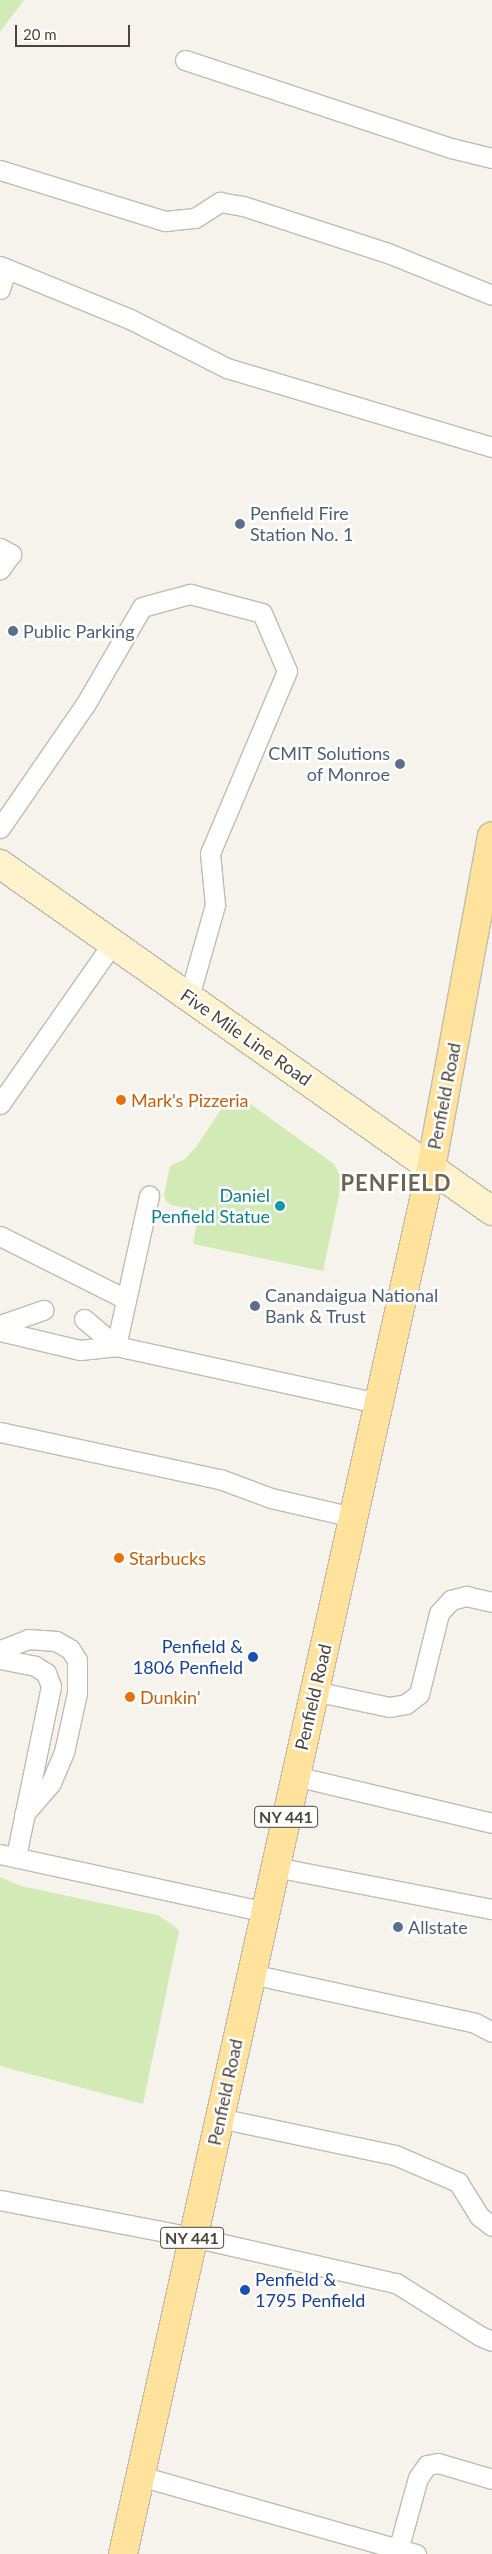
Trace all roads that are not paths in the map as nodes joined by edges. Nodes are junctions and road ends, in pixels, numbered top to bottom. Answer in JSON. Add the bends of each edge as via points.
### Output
{"nodes":[{"id":1,"x":185,"y":60,"type":"dead end"},
{"id":2,"x":492,"y":158,"type":"edge"},
{"id":3,"x":0,"y":170,"type":"edge"},
{"id":4,"x":3,"y":267,"type":"edge"},
{"id":5,"x":0,"y":289,"type":"edge"},
{"id":6,"x":492,"y":295,"type":"edge"},
{"id":7,"x":492,"y":447,"type":"edge"},
{"id":8,"x":0,"y":548,"type":"edge"},
{"id":9,"x":0,"y":569,"type":"edge"},
{"id":10,"x":0,"y":828,"type":"edge"},
{"id":11,"x":492,"y":837,"type":"edge"},
{"id":12,"x":0,"y":864,"type":"edge"},
{"id":13,"x":112,"y":944,"type":"junction"},
{"id":14,"x":189,"y":997,"type":"junction"},
{"id":15,"x":0,"y":1104,"type":"edge"},
{"id":16,"x":431,"y":1168,"type":"junction"},
{"id":17,"x":149,"y":1196,"type":"dead end"},
{"id":18,"x":492,"y":1211,"type":"edge"},
{"id":19,"x":0,"y":1236,"type":"edge"},
{"id":20,"x":126,"y":1299,"type":"junction"},
{"id":21,"x":44,"y":1310,"type":"dead end"},
{"id":22,"x":84,"y":1319,"type":"dead end"},
{"id":23,"x":0,"y":1325,"type":"edge"},
{"id":24,"x":0,"y":1331,"type":"edge"},
{"id":25,"x":116,"y":1346,"type":"junction"},
{"id":26,"x":378,"y":1403,"type":"junction"},
{"id":27,"x":0,"y":1432,"type":"edge"},
{"id":28,"x":353,"y":1517,"type":"junction"},
{"id":29,"x":492,"y":1602,"type":"edge"},
{"id":30,"x":0,"y":1650,"type":"edge"},
{"id":31,"x":0,"y":1659,"type":"edge"},
{"id":32,"x":314,"y":1690,"type":"junction"},
{"id":33,"x":295,"y":1776,"type":"junction"},
{"id":34,"x":24,"y":1814,"type":"junction"},
{"id":35,"x":492,"y":1823,"type":"edge"},
{"id":36,"x":8,"y":1855,"type":"edge"},
{"id":37,"x":275,"y":1867,"type":"junction"},
{"id":38,"x":492,"y":1909,"type":"edge"},
{"id":39,"x":265,"y":1912,"type":"junction"},
{"id":40,"x":251,"y":1974,"type":"junction"},
{"id":41,"x":492,"y":2032,"type":"edge"},
{"id":42,"x":219,"y":2118,"type":"junction"},
{"id":43,"x":0,"y":2200,"type":"edge"},
{"id":44,"x":492,"y":2226,"type":"edge"},
{"id":45,"x":193,"y":2237,"type":"junction"},
{"id":46,"x":492,"y":2341,"type":"edge"},
{"id":47,"x":140,"y":2476,"type":"junction"},
{"id":48,"x":492,"y":2479,"type":"edge"},
{"id":49,"x":404,"y":2552,"type":"edge"},
{"id":50,"x":123,"y":2554,"type":"edge"}],
"edges":[{"from":1,"to":2,"type":"lane","via":[[451,148]]},
{"from":3,"to":6,"type":"lane","via":[[165,221],[195,218],[220,202],[244,206],[388,254]]},
{"from":4,"to":5,"type":"lane"},
{"from":4,"to":7,"type":"lane","via":[[130,319],[227,368]]},
{"from":8,"to":9,"type":"lane","via":[[10,554]]},
{"from":10,"to":14,"type":"lane","via":[[85,705],[142,607],[190,594],[262,613],[287,671],[210,854],[215,904]]},
{"from":11,"to":16,"type":"main road","name":"Penfield Road","number":"NY 441"},
{"from":12,"to":13,"type":"main road","name":"Five Mile Line Road"},
{"from":13,"to":14,"type":"main road","name":"Five Mile Line Road"},
{"from":13,"to":15,"type":"lane"},
{"from":14,"to":16,"type":"main road","name":"Five Mile Line Road"},
{"from":16,"to":18,"type":"main road","name":"Five Mile Line Road"},
{"from":16,"to":26,"type":"main road","name":"Penfield Road","number":"NY 441"},
{"from":17,"to":20,"type":"lane"},
{"from":19,"to":20,"type":"lane"},
{"from":20,"to":25,"type":"lane"},
{"from":21,"to":23,"type":"lane"},
{"from":22,"to":25,"type":"lane"},
{"from":24,"to":25,"type":"lane","via":[[80,1350]]},
{"from":25,"to":26,"type":"lane"},
{"from":26,"to":28,"type":"main road","name":"Penfield Road","number":"NY 441"},
{"from":27,"to":28,"type":"lane","via":[[220,1479],[272,1498]]},
{"from":28,"to":32,"type":"main road","name":"Penfield Road","number":"NY 441"},
{"from":29,"to":32,"type":"lane","via":[[466,1596],[451,1600],[439,1613],[420,1694],[406,1704],[389,1707]]},
{"from":30,"to":34,"type":"lane","via":[[28,1639],[56,1641],[70,1650],[77,1660],[77,1693],[64,1752],[51,1783]]},
{"from":31,"to":34,"type":"lane","via":[[35,1666],[46,1673],[51,1686]]},
{"from":32,"to":33,"type":"main road","name":"Penfield Road","number":"NY 441"},
{"from":33,"to":35,"type":"lane"},
{"from":33,"to":37,"type":"main road","name":"Penfield Road","number":"NY 441"},
{"from":34,"to":36,"type":"lane"},
{"from":36,"to":39,"type":"lane"},
{"from":37,"to":38,"type":"lane"},
{"from":37,"to":39,"type":"main road","name":"Penfield Road","number":"NY 441"},
{"from":39,"to":40,"type":"main road","name":"Penfield Road","number":"NY 441"},
{"from":40,"to":41,"type":"lane","via":[[475,2023]]},
{"from":40,"to":42,"type":"main road","name":"Penfield Road","number":"NY 441"},
{"from":42,"to":44,"type":"lane","via":[[395,2155],[458,2182],[479,2216]]},
{"from":42,"to":45,"type":"main road","name":"Penfield Road","number":"NY 441"},
{"from":43,"to":45,"type":"lane"},
{"from":45,"to":46,"type":"lane","via":[[396,2283]]},
{"from":45,"to":47,"type":"main road","name":"Penfield Road","number":"NY 441"},
{"from":47,"to":49,"type":"lane"},
{"from":47,"to":50,"type":"main road","name":"Penfield Road","number":"NY 441"},
{"from":48,"to":49,"type":"lane","via":[[438,2463],[427,2465],[418,2478]]}]}
